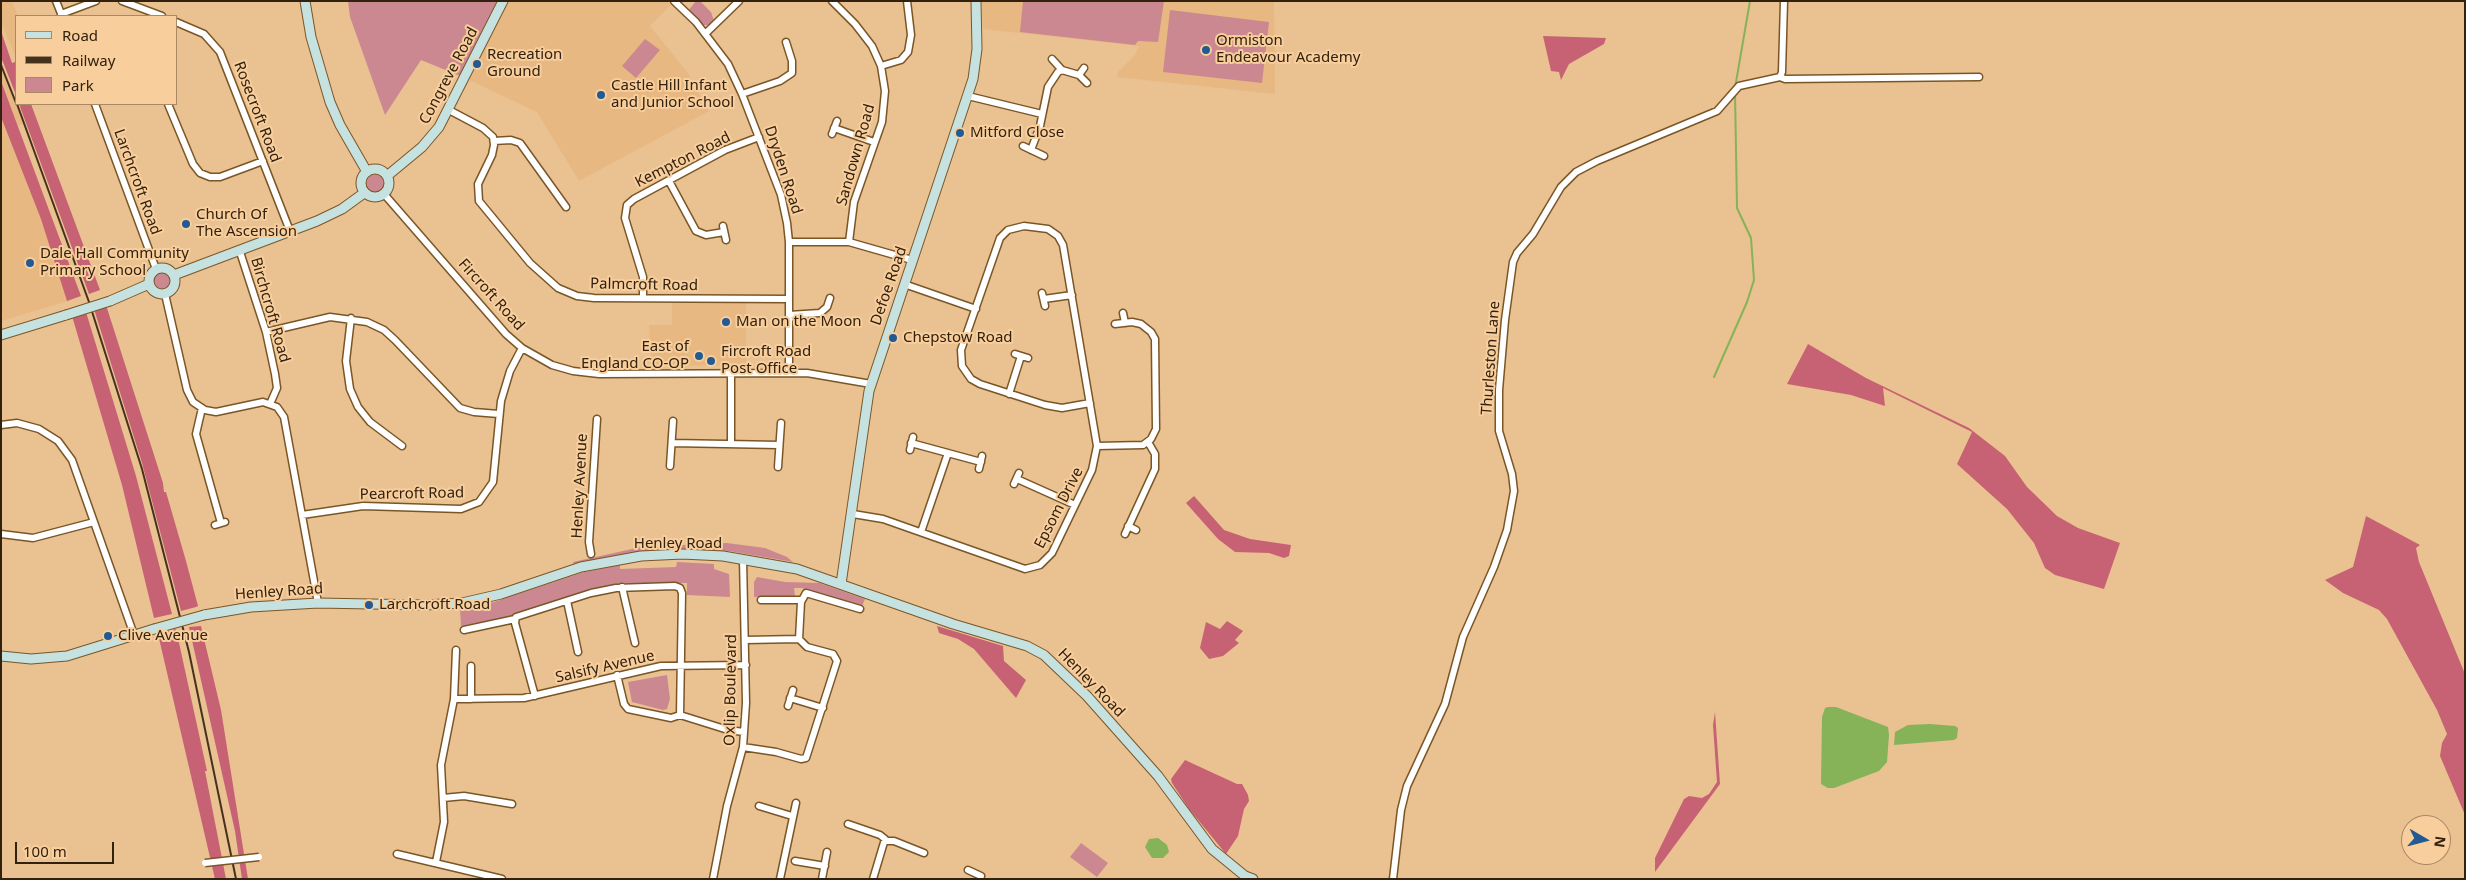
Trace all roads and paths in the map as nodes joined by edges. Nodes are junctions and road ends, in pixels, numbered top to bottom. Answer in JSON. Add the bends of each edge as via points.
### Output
{"nodes":[{"id":1,"x":56,"y":1,"type":"edge"},
{"id":2,"x":96,"y":1,"type":"edge"},
{"id":3,"x":122,"y":1,"type":"edge"},
{"id":4,"x":305,"y":1,"type":"edge"},
{"id":5,"x":503,"y":1,"type":"edge"},
{"id":6,"x":674,"y":1,"type":"edge"},
{"id":7,"x":739,"y":1,"type":"edge"},
{"id":8,"x":832,"y":1,"type":"edge"},
{"id":9,"x":907,"y":1,"type":"edge"},
{"id":10,"x":976,"y":1,"type":"edge"},
{"id":11,"x":1784,"y":1,"type":"edge"},
{"id":12,"x":62,"y":15,"type":"edge"},
{"id":13,"x":159,"y":15,"type":"edge"},
{"id":14,"x":178,"y":23,"type":"edge"},
{"id":15,"x":705,"y":34,"type":"junction"},
{"id":16,"x":786,"y":42,"type":"dead end"},
{"id":17,"x":1052,"y":59,"type":"dead end"},
{"id":18,"x":880,"y":66,"type":"junction"},
{"id":19,"x":1084,"y":68,"type":"dead end"},
{"id":20,"x":1062,"y":70,"type":"junction"},
{"id":21,"x":1079,"y":74,"type":"junction"},
{"id":22,"x":1780,"y":77,"type":"junction"},
{"id":23,"x":1979,"y":77,"type":"dead end"},
{"id":24,"x":1088,"y":84,"type":"dead end"},
{"id":25,"x":742,"y":94,"type":"junction"},
{"id":26,"x":968,"y":96,"type":"junction"},
{"id":27,"x":95,"y":105,"type":"edge"},
{"id":28,"x":168,"y":105,"type":"edge"},
{"id":29,"x":449,"y":110,"type":"junction"},
{"id":30,"x":1042,"y":114,"type":"junction"},
{"id":31,"x":837,"y":121,"type":"dead end"},
{"id":32,"x":759,"y":137,"type":"junction"},
{"id":33,"x":494,"y":141,"type":"junction"},
{"id":34,"x":874,"y":142,"type":"junction"},
{"id":35,"x":1023,"y":146,"type":"dead end"},
{"id":36,"x":1031,"y":150,"type":"junction"},
{"id":37,"x":1044,"y":156,"type":"dead end"},
{"id":38,"x":263,"y":162,"type":"junction"},
{"id":39,"x":367,"y":172,"type":"junction"},
{"id":40,"x":387,"y":176,"type":"junction"},
{"id":41,"x":669,"y":181,"type":"junction"},
{"id":42,"x":364,"y":193,"type":"junction"},
{"id":43,"x":384,"y":194,"type":"junction"},
{"id":44,"x":566,"y":207,"type":"dead end"},
{"id":45,"x":290,"y":231,"type":"junction"},
{"id":46,"x":726,"y":240,"type":"dead end"},
{"id":47,"x":789,"y":242,"type":"junction"},
{"id":48,"x":849,"y":242,"type":"junction"},
{"id":49,"x":240,"y":252,"type":"junction"},
{"id":50,"x":912,"y":260,"type":"junction"},
{"id":51,"x":156,"y":269,"type":"junction"},
{"id":52,"x":174,"y":275,"type":"junction"},
{"id":53,"x":148,"y":284,"type":"junction"},
{"id":54,"x":904,"y":284,"type":"junction"},
{"id":55,"x":165,"y":294,"type":"junction"},
{"id":56,"x":1072,"y":295,"type":"junction"},
{"id":57,"x":643,"y":298,"type":"junction"},
{"id":58,"x":830,"y":298,"type":"dead end"},
{"id":59,"x":789,"y":299,"type":"junction"},
{"id":60,"x":1044,"y":299,"type":"dead end"},
{"id":61,"x":976,"y":309,"type":"junction"},
{"id":62,"x":1123,"y":313,"type":"dead end"},
{"id":63,"x":789,"y":315,"type":"junction"},
{"id":64,"x":351,"y":318,"type":"junction"},
{"id":65,"x":1125,"y":323,"type":"junction"},
{"id":66,"x":1115,"y":324,"type":"dead end"},
{"id":67,"x":266,"y":332,"type":"junction"},
{"id":68,"x":1,"y":335,"type":"edge"},
{"id":69,"x":522,"y":348,"type":"junction"},
{"id":70,"x":1021,"y":356,"type":"dead end"},
{"id":71,"x":731,"y":373,"type":"junction"},
{"id":72,"x":789,"y":373,"type":"junction"},
{"id":73,"x":871,"y":384,"type":"junction"},
{"id":74,"x":1009,"y":394,"type":"junction"},
{"id":75,"x":1090,"y":403,"type":"junction"},
{"id":76,"x":270,"y":404,"type":"junction"},
{"id":77,"x":202,"y":408,"type":"junction"},
{"id":78,"x":499,"y":414,"type":"junction"},
{"id":79,"x":597,"y":419,"type":"dead end"},
{"id":80,"x":673,"y":421,"type":"dead end"},
{"id":81,"x":781,"y":423,"type":"dead end"},
{"id":82,"x":1,"y":425,"type":"edge"},
{"id":83,"x":1148,"y":442,"type":"junction"},
{"id":84,"x":672,"y":443,"type":"junction"},
{"id":85,"x":730,"y":443,"type":"junction"},
{"id":86,"x":911,"y":444,"type":"dead end"},
{"id":87,"x":779,"y":445,"type":"junction"},
{"id":88,"x":402,"y":446,"type":"dead end"},
{"id":89,"x":1098,"y":446,"type":"junction"},
{"id":90,"x":948,"y":453,"type":"junction"},
{"id":91,"x":981,"y":462,"type":"dead end"},
{"id":92,"x":670,"y":466,"type":"dead end"},
{"id":93,"x":778,"y":467,"type":"dead end"},
{"id":94,"x":1017,"y":479,"type":"dead end"},
{"id":95,"x":1076,"y":505,"type":"junction"},
{"id":96,"x":853,"y":514,"type":"junction"},
{"id":97,"x":302,"y":515,"type":"junction"},
{"id":98,"x":94,"y":522,"type":"junction"},
{"id":99,"x":220,"y":523,"type":"dead end"},
{"id":100,"x":1128,"y":526,"type":"junction"},
{"id":101,"x":1136,"y":530,"type":"dead end"},
{"id":102,"x":921,"y":532,"type":"junction"},
{"id":103,"x":1,"y":534,"type":"edge"},
{"id":104,"x":1125,"y":534,"type":"dead end"},
{"id":105,"x":591,"y":554,"type":"dead end"},
{"id":106,"x":743,"y":559,"type":"junction"},
{"id":107,"x":842,"y":584,"type":"junction"},
{"id":108,"x":622,"y":587,"type":"junction"},
{"id":109,"x":761,"y":600,"type":"dead end"},
{"id":110,"x":801,"y":600,"type":"junction"},
{"id":111,"x":567,"y":601,"type":"junction"},
{"id":112,"x":318,"y":603,"type":"junction"},
{"id":113,"x":860,"y":609,"type":"dead end"},
{"id":114,"x":515,"y":619,"type":"junction"},
{"id":115,"x":464,"y":630,"type":"dead end"},
{"id":116,"x":134,"y":635,"type":"junction"},
{"id":117,"x":799,"y":639,"type":"junction"},
{"id":118,"x":745,"y":640,"type":"junction"},
{"id":119,"x":635,"y":643,"type":"dead end"},
{"id":120,"x":456,"y":650,"type":"dead end"},
{"id":121,"x":578,"y":652,"type":"dead end"},
{"id":122,"x":1,"y":656,"type":"edge"},
{"id":123,"x":682,"y":665,"type":"junction"},
{"id":124,"x":746,"y":665,"type":"junction"},
{"id":125,"x":471,"y":666,"type":"dead end"},
{"id":126,"x":617,"y":675,"type":"junction"},
{"id":127,"x":793,"y":690,"type":"dead end"},
{"id":128,"x":535,"y":696,"type":"junction"},
{"id":129,"x":472,"y":698,"type":"junction"},
{"id":130,"x":790,"y":698,"type":"junction"},
{"id":131,"x":454,"y":699,"type":"junction"},
{"id":132,"x":788,"y":706,"type":"dead end"},
{"id":133,"x":823,"y":708,"type":"junction"},
{"id":134,"x":680,"y":715,"type":"junction"},
{"id":135,"x":744,"y":732,"type":"junction"},
{"id":136,"x":743,"y":747,"type":"junction"},
{"id":137,"x":443,"y":798,"type":"junction"},
{"id":138,"x":796,"y":803,"type":"dead end"},
{"id":139,"x":512,"y":804,"type":"dead end"},
{"id":140,"x":759,"y":806,"type":"dead end"},
{"id":141,"x":792,"y":816,"type":"junction"},
{"id":142,"x":848,"y":824,"type":"dead end"},
{"id":143,"x":885,"y":841,"type":"junction"},
{"id":144,"x":827,"y":852,"type":"dead end"},
{"id":145,"x":924,"y":853,"type":"dead end"},
{"id":146,"x":397,"y":854,"type":"dead end"},
{"id":147,"x":260,"y":857,"type":"dead end"},
{"id":148,"x":795,"y":861,"type":"dead end"},
{"id":149,"x":436,"y":862,"type":"junction"},
{"id":150,"x":205,"y":863,"type":"dead end"},
{"id":151,"x":825,"y":866,"type":"junction"},
{"id":152,"x":968,"y":870,"type":"dead end"},
{"id":153,"x":502,"y":879,"type":"edge"},
{"id":154,"x":713,"y":879,"type":"edge"},
{"id":155,"x":780,"y":879,"type":"edge"},
{"id":156,"x":822,"y":879,"type":"edge"},
{"id":157,"x":873,"y":879,"type":"edge"},
{"id":158,"x":980,"y":879,"type":"edge"},
{"id":159,"x":1253,"y":879,"type":"edge"},
{"id":160,"x":1392,"y":879,"type":"edge"}],
"edges":[{"from":1,"to":12,"type":"street"},
{"from":2,"to":12,"type":"street"},
{"from":3,"to":13,"type":"street"},
{"from":4,"to":39,"type":"street","via":[[311,37],[330,102]]},
{"from":5,"to":29,"type":"street","name":"Congreve Road"},
{"from":6,"to":15,"type":"street","name":"Dryden Road"},
{"from":7,"to":15,"type":"street"},
{"from":8,"to":18,"type":"street","name":"Sandown Road","via":[[867,38]]},
{"from":9,"to":18,"type":"street","via":[[910,47],[901,60]]},
{"from":10,"to":26,"type":"street","name":"Defoe Road","via":[[976,63]]},
{"from":11,"to":22,"type":"street"},
{"from":14,"to":38,"type":"street","name":"Rosecroft Road","via":[[204,34],[220,52]]},
{"from":15,"to":25,"type":"street","name":"Dryden Road","via":[[728,64]]},
{"from":16,"to":25,"type":"street","via":[[792,73],[780,81]]},
{"from":17,"to":20,"type":"street"},
{"from":18,"to":34,"type":"street","name":"Sandown Road","via":[[885,91],[884,109]]},
{"from":19,"to":21,"type":"street"},
{"from":20,"to":21,"type":"street"},
{"from":20,"to":30,"type":"street","via":[[1048,87]]},
{"from":21,"to":24,"type":"street"},
{"from":22,"to":23,"type":"street","name":"Thurleston Lane"},
{"from":22,"to":160,"type":"street","name":"Thurleston Lane","via":[[1739,86],[1717,111],[1576,172],[1561,187],[1533,234],[1517,253],[1505,320],[1499,390],[1499,432],[1514,491],[1507,530],[1463,637],[1445,704],[1407,786]]},
{"from":25,"to":32,"type":"street","name":"Dryden Road"},
{"from":26,"to":30,"type":"street"},
{"from":26,"to":50,"type":"street","name":"Defoe Road"},
{"from":27,"to":51,"type":"street","name":"Larchcroft Road"},
{"from":28,"to":38,"type":"street","via":[[193,164],[200,172],[220,177]]},
{"from":29,"to":33,"type":"street","via":[[483,128]]},
{"from":29,"to":40,"type":"street","name":"Congreve Road","via":[[429,140]]},
{"from":30,"to":36,"type":"street"},
{"from":31,"to":34,"type":"street","via":[[833,131]]},
{"from":32,"to":41,"type":"street","name":"Kempton Road","via":[[725,150]]},
{"from":32,"to":47,"type":"street","name":"Dryden Road","via":[[784,204]]},
{"from":33,"to":44,"type":"street","via":[[520,143]]},
{"from":33,"to":57,"type":"street","name":"Palmcroft Road","via":[[492,155],[478,184],[479,201],[540,274],[558,288],[583,297]]},
{"from":34,"to":48,"type":"street","name":"Sandown Road","via":[[856,192]]},
{"from":35,"to":36,"type":"street"},
{"from":36,"to":37,"type":"street"},
{"from":38,"to":45,"type":"street","name":"Rosecroft Road"},
{"from":39,"to":40,"type":"street","via":[[378,170]]},
{"from":39,"to":42,"type":"street","via":[[361,182]]},
{"from":40,"to":43,"type":"street","via":[[389,187]]},
{"from":41,"to":46,"type":"street","via":[[696,231],[706,235],[724,229]]},
{"from":41,"to":57,"type":"street","name":"Kempton Road","via":[[632,200],[624,212],[642,277]]},
{"from":42,"to":43,"type":"street","via":[[374,198]]},
{"from":42,"to":45,"type":"street","via":[[325,218]]},
{"from":43,"to":69,"type":"street","name":"Fircroft Road","via":[[495,323]]},
{"from":45,"to":49,"type":"street"},
{"from":47,"to":48,"type":"street"},
{"from":47,"to":59,"type":"street","name":"Dryden Road"},
{"from":48,"to":50,"type":"street"},
{"from":49,"to":52,"type":"street"},
{"from":49,"to":67,"type":"street","name":"Birchcroft Road"},
{"from":50,"to":54,"type":"street","name":"Defoe Road"},
{"from":51,"to":52,"type":"street","via":[[168,269]]},
{"from":51,"to":53,"type":"street","via":[[151,273]]},
{"from":52,"to":55,"type":"street","via":[[174,287]]},
{"from":53,"to":55,"type":"street","via":[[153,291]]},
{"from":53,"to":68,"type":"street","bridge":true,"via":[[110,301]]},
{"from":54,"to":61,"type":"street"},
{"from":54,"to":73,"type":"street","name":"Defoe Road"},
{"from":55,"to":77,"type":"street","via":[[187,390],[193,402]]},
{"from":56,"to":60,"type":"street"},
{"from":56,"to":61,"type":"street","name":"Epsom Drive","via":[[1063,245],[1058,236],[1048,229],[1018,226],[1000,238]]},
{"from":56,"to":75,"type":"street","name":"Epsom Drive"},
{"from":57,"to":59,"type":"street","name":"Palmcroft Road"},
{"from":58,"to":63,"type":"street","via":[[820,314]]},
{"from":59,"to":63,"type":"street","name":"Dryden Road"},
{"from":61,"to":74,"type":"street","name":"Epsom Drive","via":[[961,350],[962,366],[971,379]]},
{"from":62,"to":65,"type":"street"},
{"from":63,"to":72,"type":"street","name":"Dryden Road"},
{"from":64,"to":67,"type":"street","via":[[323,318]]},
{"from":64,"to":78,"type":"street","via":[[367,322],[389,334],[460,408]]},
{"from":64,"to":88,"type":"street","via":[[346,361],[350,388],[370,422]]},
{"from":65,"to":66,"type":"street"},
{"from":65,"to":83,"type":"street","via":[[1146,327],[1156,342],[1156,429]]},
{"from":67,"to":76,"type":"street","name":"Birchcroft Road","via":[[277,382]]},
{"from":69,"to":71,"type":"street","name":"Fircroft Road","via":[[552,364],[584,372]]},
{"from":69,"to":78,"type":"street","name":"Pearcroft Road","via":[[510,371]]},
{"from":70,"to":74,"type":"street"},
{"from":71,"to":72,"type":"street","name":"Fircroft Road"},
{"from":71,"to":85,"type":"street"},
{"from":72,"to":73,"type":"street","name":"Fircroft Road","via":[[831,376]]},
{"from":73,"to":96,"type":"street","name":"Defoe Road"},
{"from":74,"to":75,"type":"street","name":"Epsom Drive","via":[[1057,408]]},
{"from":75,"to":89,"type":"street","name":"Epsom Drive"},
{"from":76,"to":77,"type":"street","via":[[254,402],[216,412]]},
{"from":76,"to":97,"type":"street","via":[[279,410],[285,422]]},
{"from":77,"to":99,"type":"street","via":[[196,434]]},
{"from":78,"to":97,"type":"street","name":"Pearcroft Road","via":[[494,482],[473,506],[460,509],[363,506]]},
{"from":79,"to":105,"type":"street","name":"Henley Avenue","via":[[589,542]]},
{"from":80,"to":84,"type":"street"},
{"from":81,"to":87,"type":"street"},
{"from":82,"to":98,"type":"street","via":[[29,425],[58,441],[72,460]]},
{"from":83,"to":89,"type":"street","via":[[1139,446]]},
{"from":83,"to":100,"type":"street","via":[[1155,451],[1155,469]]},
{"from":84,"to":85,"type":"street"},
{"from":84,"to":92,"type":"street"},
{"from":85,"to":87,"type":"street"},
{"from":86,"to":90,"type":"street"},
{"from":87,"to":93,"type":"street"},
{"from":89,"to":95,"type":"street","name":"Epsom Drive","via":[[1094,466]]},
{"from":90,"to":91,"type":"street"},
{"from":90,"to":102,"type":"street"},
{"from":94,"to":95,"type":"street"},
{"from":95,"to":102,"type":"street","name":"Epsom Drive","via":[[1052,553],[1040,566],[1031,569],[1020,568]]},
{"from":96,"to":102,"type":"street","name":"Epsom Drive","via":[[883,519]]},
{"from":96,"to":107,"type":"street","name":"Defoe Road"},
{"from":97,"to":112,"type":"street"},
{"from":98,"to":103,"type":"street","via":[[33,538]]},
{"from":98,"to":116,"type":"street"},
{"from":100,"to":101,"type":"street"},
{"from":100,"to":104,"type":"street"},
{"from":106,"to":107,"type":"street","name":"Henley Road","via":[[797,569]]},
{"from":106,"to":112,"type":"street","name":"Henley Road","via":[[682,554],[629,557],[581,567],[501,594],[462,602],[425,605]]},
{"from":106,"to":118,"type":"street","name":"Oxlip Boulevard"},
{"from":107,"to":159,"type":"street","name":"Henley Road","via":[[962,628],[1027,646],[1048,658],[1087,696],[1158,776],[1212,849]]},
{"from":108,"to":111,"type":"street"},
{"from":108,"to":119,"type":"street"},
{"from":108,"to":123,"type":"street","via":[[680,588]]},
{"from":109,"to":110,"type":"street"},
{"from":110,"to":113,"type":"street","via":[[807,593]]},
{"from":110,"to":117,"type":"street"},
{"from":111,"to":114,"type":"street"},
{"from":111,"to":121,"type":"street"},
{"from":112,"to":116,"type":"street","name":"Henley Road","bridge":true,"via":[[251,607],[204,615]]},
{"from":114,"to":115,"type":"street"},
{"from":114,"to":128,"type":"street"},
{"from":116,"to":122,"type":"street","name":"Henley Road","via":[[58,658]]},
{"from":117,"to":118,"type":"street"},
{"from":117,"to":133,"type":"street","via":[[806,647],[829,652],[837,659]]},
{"from":118,"to":124,"type":"street","name":"Oxlip Boulevard"},
{"from":120,"to":131,"type":"street"},
{"from":123,"to":124,"type":"street","name":"Salsify Avenue"},
{"from":123,"to":126,"type":"street","name":"Salsify Avenue","via":[[652,667]]},
{"from":123,"to":134,"type":"street"},
{"from":124,"to":135,"type":"street","name":"Oxlip Boulevard"},
{"from":125,"to":129,"type":"street"},
{"from":126,"to":128,"type":"street","name":"Salsify Avenue"},
{"from":126,"to":134,"type":"street","via":[[626,708],[671,718]]},
{"from":127,"to":130,"type":"street"},
{"from":128,"to":129,"type":"street","name":"Salsify Avenue","via":[[503,700]]},
{"from":129,"to":131,"type":"street","name":"Salsify Avenue"},
{"from":130,"to":132,"type":"street"},
{"from":130,"to":133,"type":"street"},
{"from":131,"to":137,"type":"street","via":[[441,765]]},
{"from":133,"to":136,"type":"street","via":[[805,759]]},
{"from":134,"to":135,"type":"street"},
{"from":135,"to":136,"type":"street","name":"Oxlip Boulevard"},
{"from":136,"to":154,"type":"street","name":"Oxlip Boulevard","via":[[727,806]]},
{"from":137,"to":139,"type":"street","via":[[464,796]]},
{"from":137,"to":149,"type":"street","via":[[444,822]]},
{"from":138,"to":141,"type":"street"},
{"from":140,"to":141,"type":"street"},
{"from":141,"to":155,"type":"street"},
{"from":142,"to":143,"type":"street","via":[[880,835]]},
{"from":143,"to":145,"type":"street","via":[[894,841]]},
{"from":143,"to":157,"type":"street"},
{"from":144,"to":151,"type":"street"},
{"from":146,"to":149,"type":"street"},
{"from":147,"to":150,"type":"street","bridge":true},
{"from":148,"to":151,"type":"street"},
{"from":149,"to":153,"type":"street"},
{"from":151,"to":156,"type":"street"},
{"from":152,"to":158,"type":"street","via":[[981,876]]}]}
